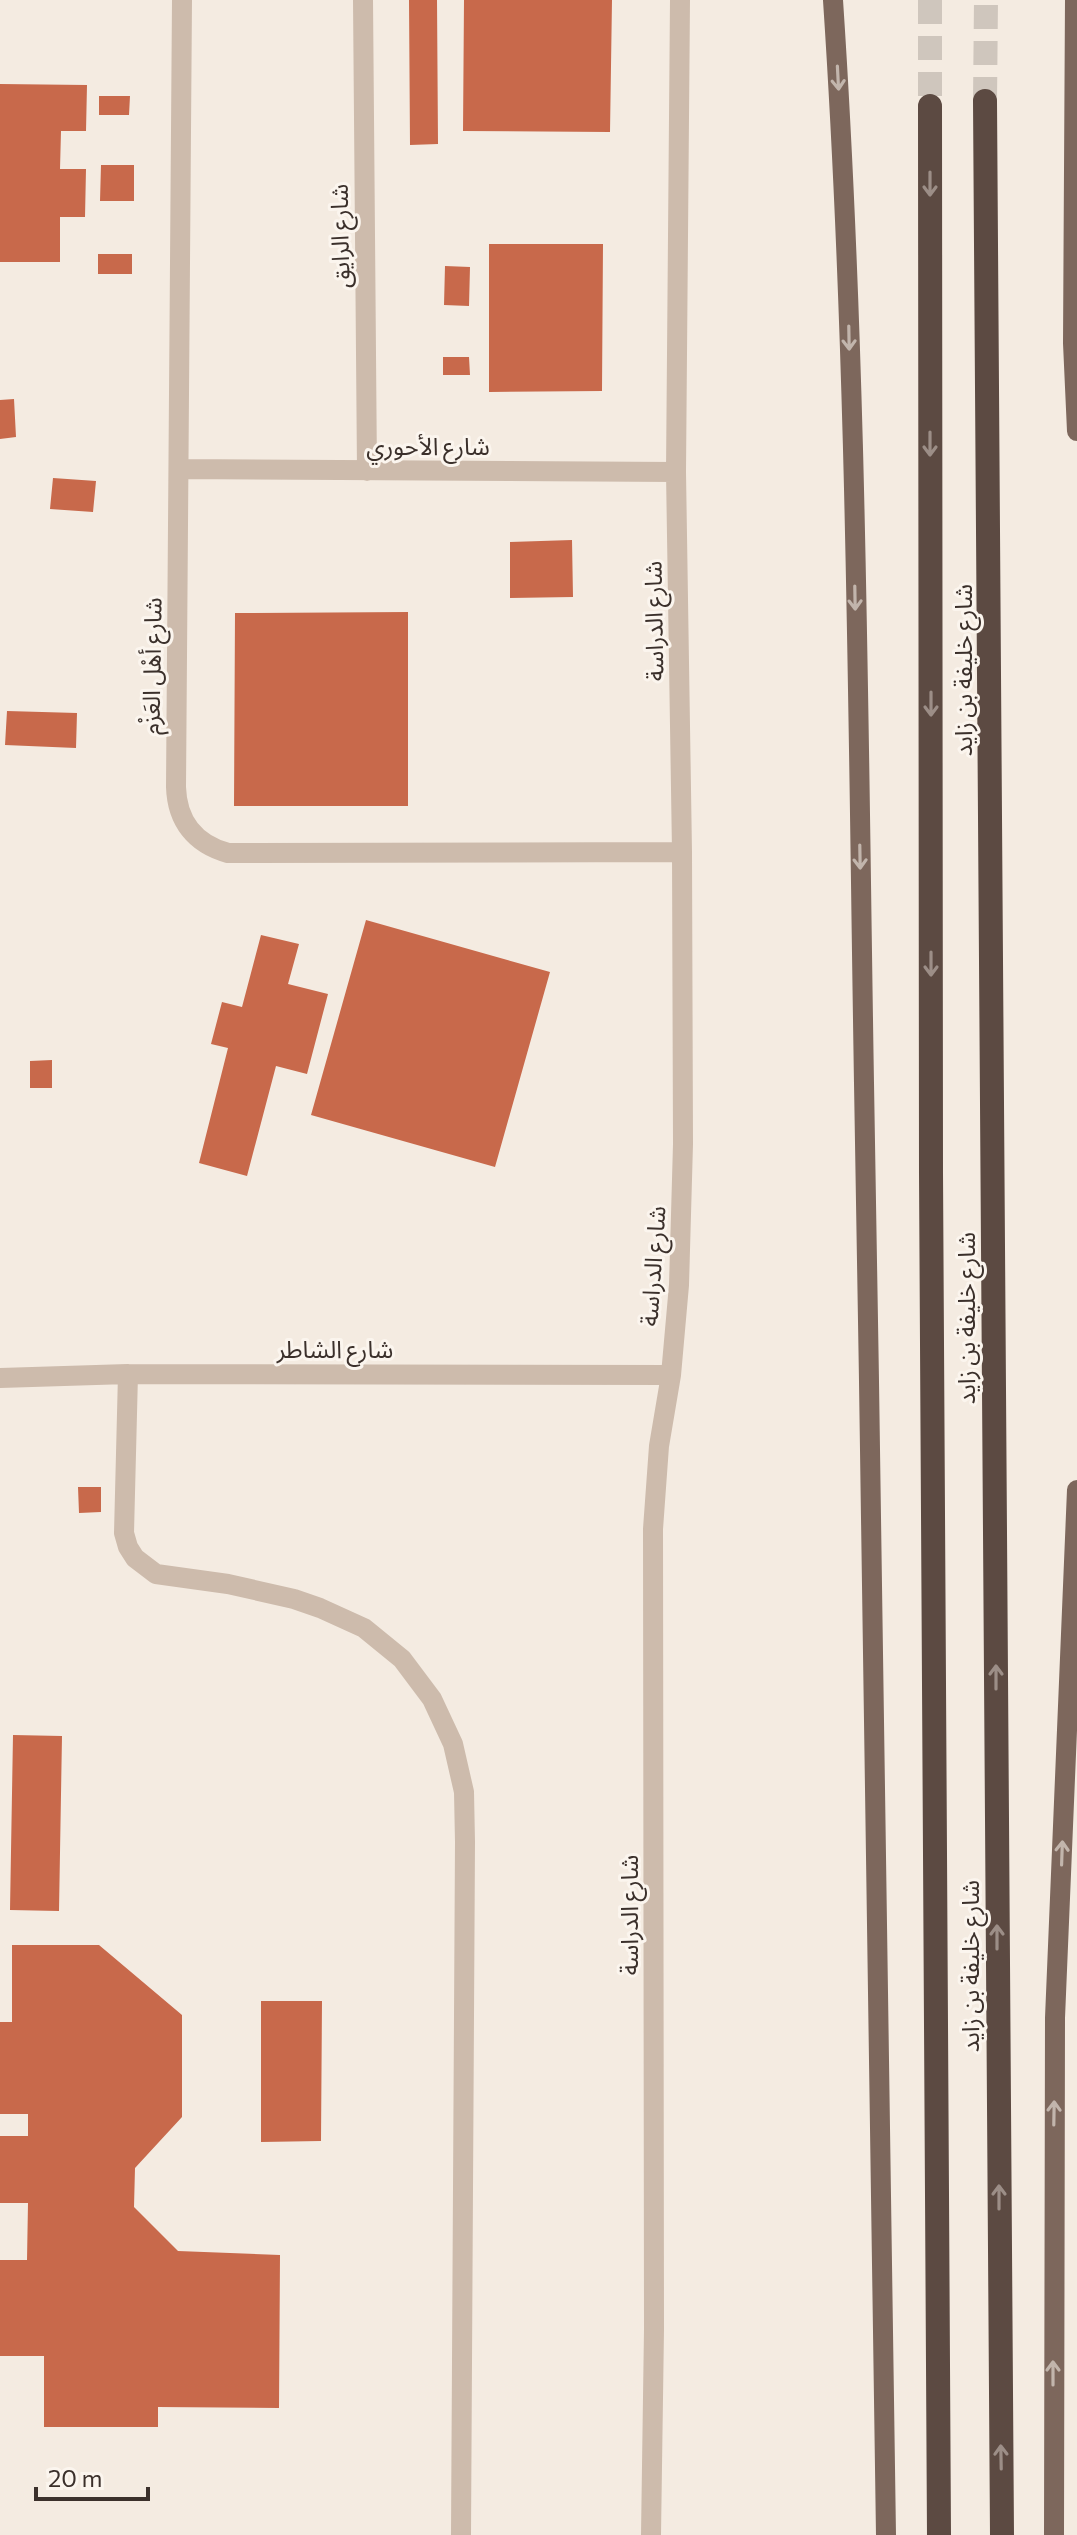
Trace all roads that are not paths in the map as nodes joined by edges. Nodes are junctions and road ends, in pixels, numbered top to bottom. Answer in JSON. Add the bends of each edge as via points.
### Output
{"nodes":[{"id":1,"x":182,"y":0,"type":"edge"},
{"id":2,"x":363,"y":0,"type":"edge"},
{"id":3,"x":680,"y":0,"type":"edge"},
{"id":4,"x":833,"y":0,"type":"edge"},
{"id":5,"x":1075,"y":0,"type":"edge"},
{"id":6,"x":985,"y":101,"type":"tunnel mouth"},
{"id":7,"x":930,"y":106,"type":"tunnel mouth"},
{"id":8,"x":1077,"y":431,"type":"edge"},
{"id":9,"x":179,"y":469,"type":"junction"},
{"id":10,"x":367,"y":471,"type":"junction"},
{"id":11,"x":676,"y":472,"type":"junction"},
{"id":12,"x":682,"y":852,"type":"junction"},
{"id":13,"x":128,"y":1374,"type":"junction"},
{"id":14,"x":671,"y":1375,"type":"junction"},
{"id":15,"x":0,"y":1378,"type":"edge"},
{"id":16,"x":1077,"y":1490,"type":"edge"},
{"id":17,"x":461,"y":2535,"type":"edge"},
{"id":18,"x":651,"y":2535,"type":"edge"},
{"id":19,"x":886,"y":2535,"type":"edge"},
{"id":20,"x":939,"y":2535,"type":"edge"},
{"id":21,"x":1002,"y":2535,"type":"edge"},
{"id":22,"x":1054,"y":2535,"type":"edge"}],
"edges":[{"from":1,"to":9,"type":"street","name":"شارع أهْل العَزْم"},
{"from":2,"to":10,"type":"street","name":"شارع الرايق"},
{"from":3,"to":11,"type":"street","name":"شارع الدراسة"},
{"from":4,"to":19,"type":"main road","one_way":true,"via":[[849,315],[880,1931]]},
{"from":5,"to":8,"type":"main road"},
{"from":21,"to":6,"type":"highway","name":"شارع خليفة بن زايد","one_way":true},
{"from":7,"to":20,"type":"highway","name":"شارع خليفة بن زايد","one_way":true},
{"from":9,"to":10,"type":"street","name":"شارع الأحوري"},
{"from":9,"to":12,"type":"street","name":"شارع أهْل العَزْم","via":[[176,802],[200,841],[228,853]]},
{"from":10,"to":11,"type":"street","name":"شارع الأحوري"},
{"from":11,"to":12,"type":"street","name":"شارع الدراسة"},
{"from":12,"to":14,"type":"street","name":"شارع الدراسة","via":[[681,1248]]},
{"from":13,"to":14,"type":"street","name":"شارع الشاطر"},
{"from":13,"to":15,"type":"street","name":"شارع الشاطر"},
{"from":13,"to":17,"type":"street","via":[[124,1533],[135,1558],[156,1574],[294,1599],[364,1628],[402,1659],[432,1699],[453,1744],[464,1792],[465,1842]]},
{"from":14,"to":18,"type":"street","name":"شارع الدراسة","via":[[653,1529]]},
{"from":22,"to":16,"type":"main road","one_way":true,"via":[[1055,2018]]}]}
